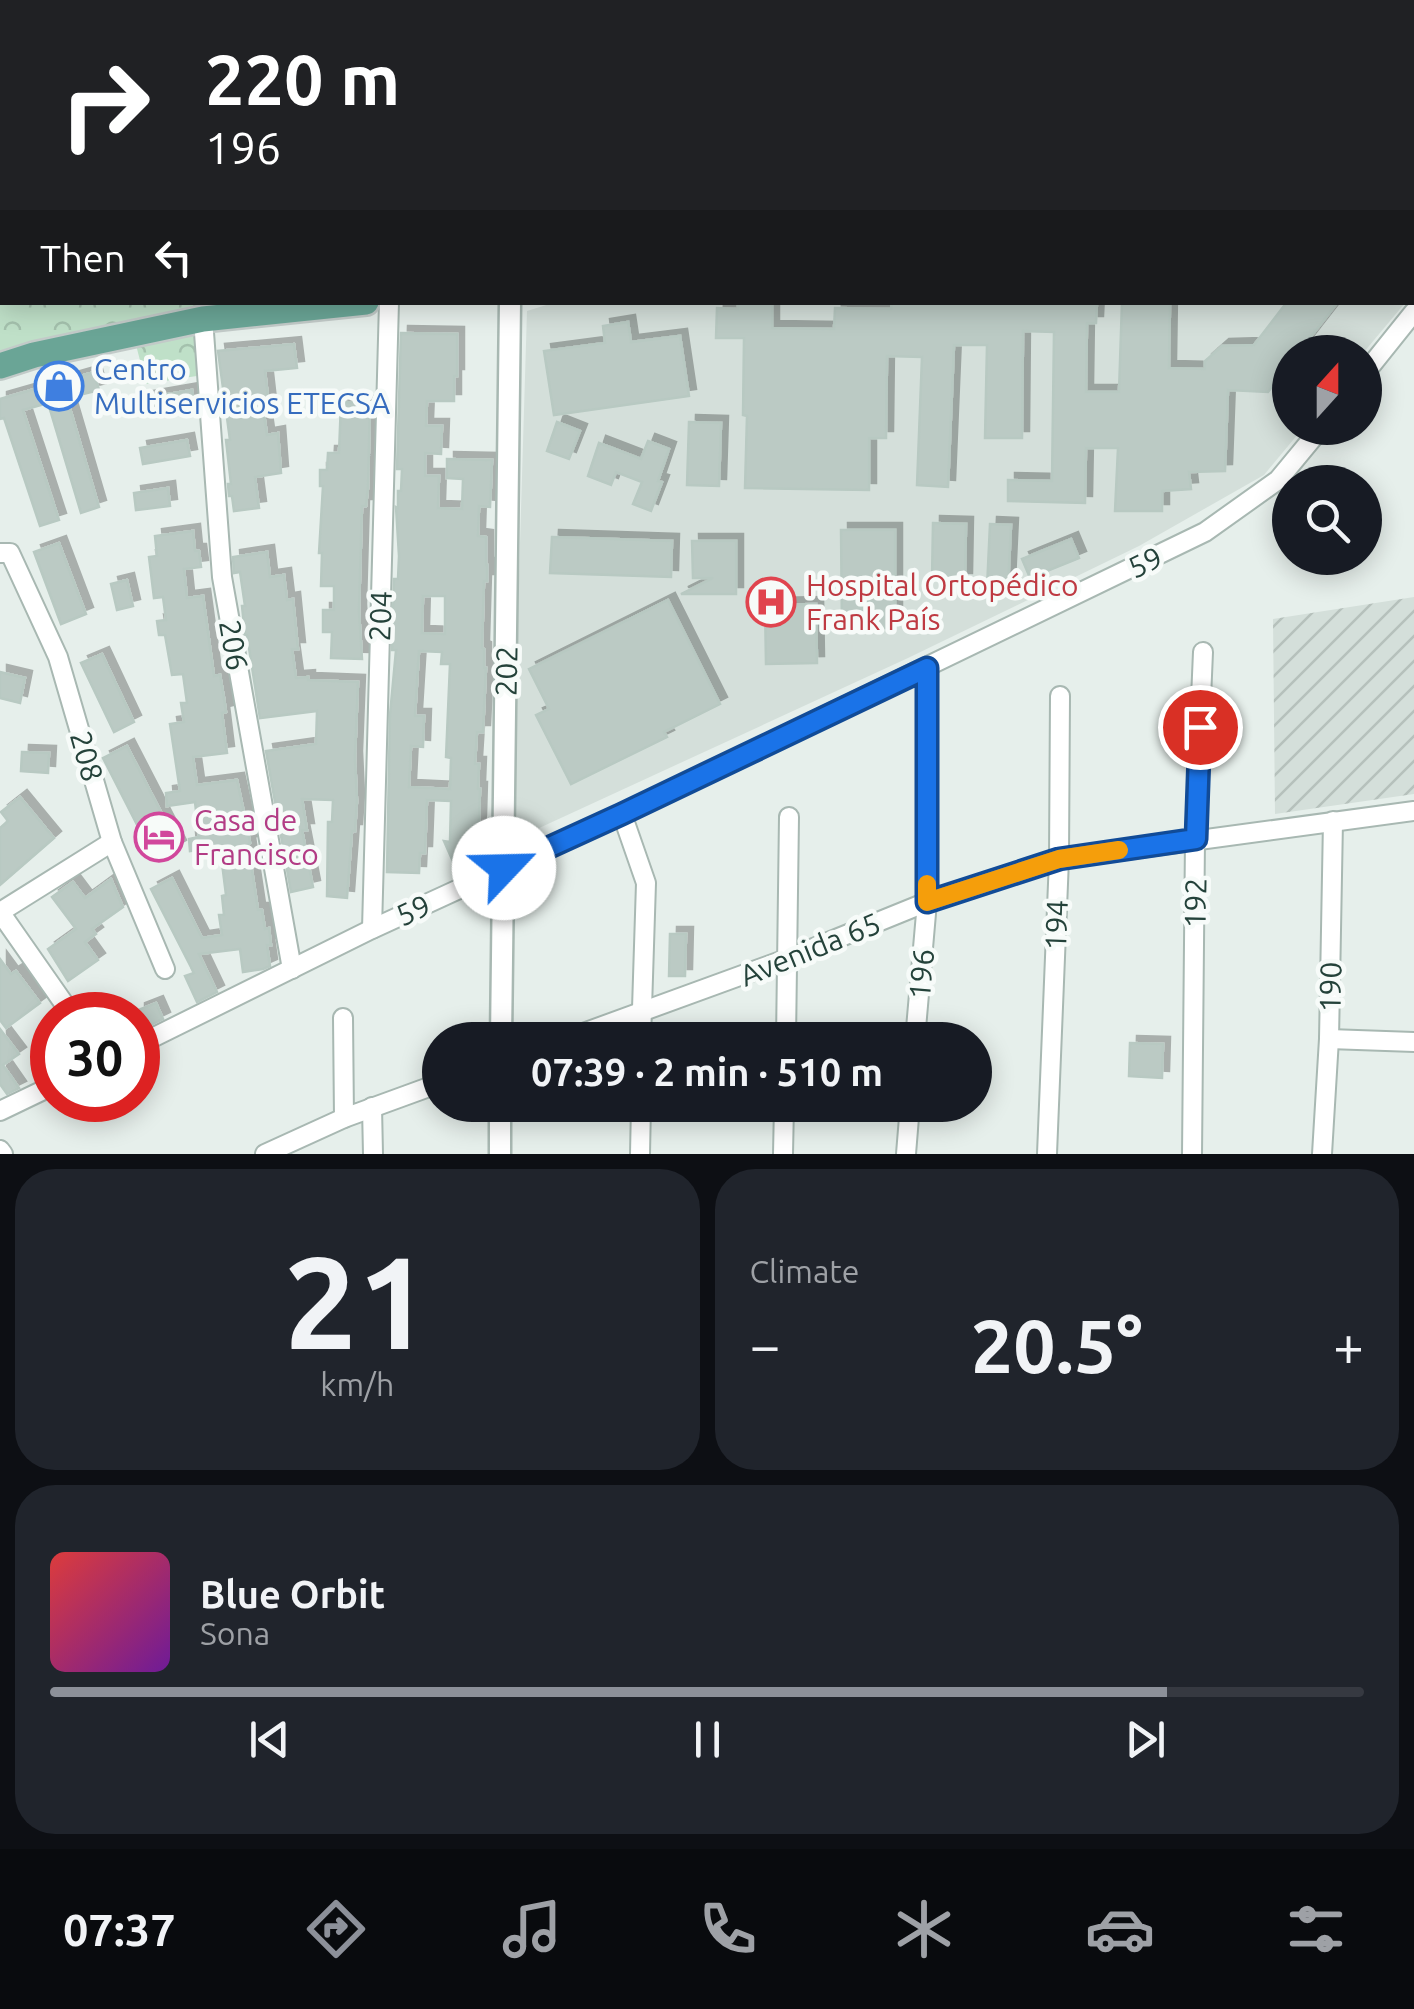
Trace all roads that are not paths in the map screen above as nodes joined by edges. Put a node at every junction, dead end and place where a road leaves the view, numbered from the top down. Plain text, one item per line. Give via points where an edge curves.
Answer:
1 (337, 305) edge
2 (389, 305) edge
3 (510, 305) edge
4 (1414, 312) edge
5 (203, 319) junction
6 (1382, 352) edge
7 (0, 366) edge
8 (1307, 445) edge
9 (0, 553) edge
10 (1203, 652) dead end
11 (927, 668) junction
12 (1060, 696) dead end
13 (1414, 811) edge
14 (622, 814) junction
15 (789, 817) dead end
16 (1333, 821) junction
17 (1196, 839) junction
18 (112, 842) junction
19 (1059, 859) junction
20 (504, 868) junction
21 (927, 902) junction
22 (0, 912) edge
23 (372, 929) junction
24 (789, 958) junction
25 (165, 969) dead end
26 (292, 969) junction
27 (56, 992) edge
28 (642, 1013) junction
29 (344, 1018) dead end
30 (501, 1022) edge
31 (616, 1022) edge
32 (642, 1022) edge
33 (787, 1022) edge
34 (917, 1022) edge
35 (160, 1034) edge
36 (1329, 1039) junction
37 (1414, 1042) edge
38 (422, 1089) edge
39 (30, 1097) edge
40 (372, 1107) junction
41 (0, 1111) edge
42 (344, 1118) junction
43 (500, 1122) edge
44 (640, 1122) edge
45 (784, 1122) edge
46 (909, 1122) edge
47 (265, 1154) edge
48 (372, 1154) edge
49 (500, 1154) edge
50 (640, 1154) edge
51 (783, 1154) edge
52 (906, 1154) edge
53 (1047, 1154) edge
54 (1192, 1154) edge
55 (1322, 1154) edge

1 - 5 main road
2 - 23 street, 204
3 - 20 street, 202
4 - 6 street
5 - 7 main road
5 - 26 street, 206 via 222,577
8 - 11 street, 59 via 1278,480 1205,532
9 - 18 street, 208 via 10,554 58,657
10 - 17 street, 192
11 - 14 street, 59
11 - 21 street, 196
12 - 19 street, 194
13 - 16 street, Avenida 65
14 - 20 street, 59
14 - 28 street via 646,883
15 - 24 street
16 - 17 street, Avenida 65
16 - 36 street, 190
17 - 19 street, Avenida 65
17 - 54 street, 192
18 - 22 street
18 - 25 street, 208
19 - 21 street, Avenida 65
19 - 53 street, 194
20 - 23 street, 59
20 - 30 street, 202
21 - 24 street, Avenida 65
21 - 34 street, 196
22 - 27 street
23 - 26 street, 59
24 - 28 street, Avenida 65
24 - 33 street
26 - 35 street, 59
28 - 31 street, Avenida 65
28 - 32 street
29 - 42 street
36 - 37 street
36 - 55 street, 190
38 - 40 street
39 - 41 street
40 - 42 street
40 - 48 street
42 - 47 street
43 - 49 street
44 - 50 street
45 - 51 street
46 - 52 street

